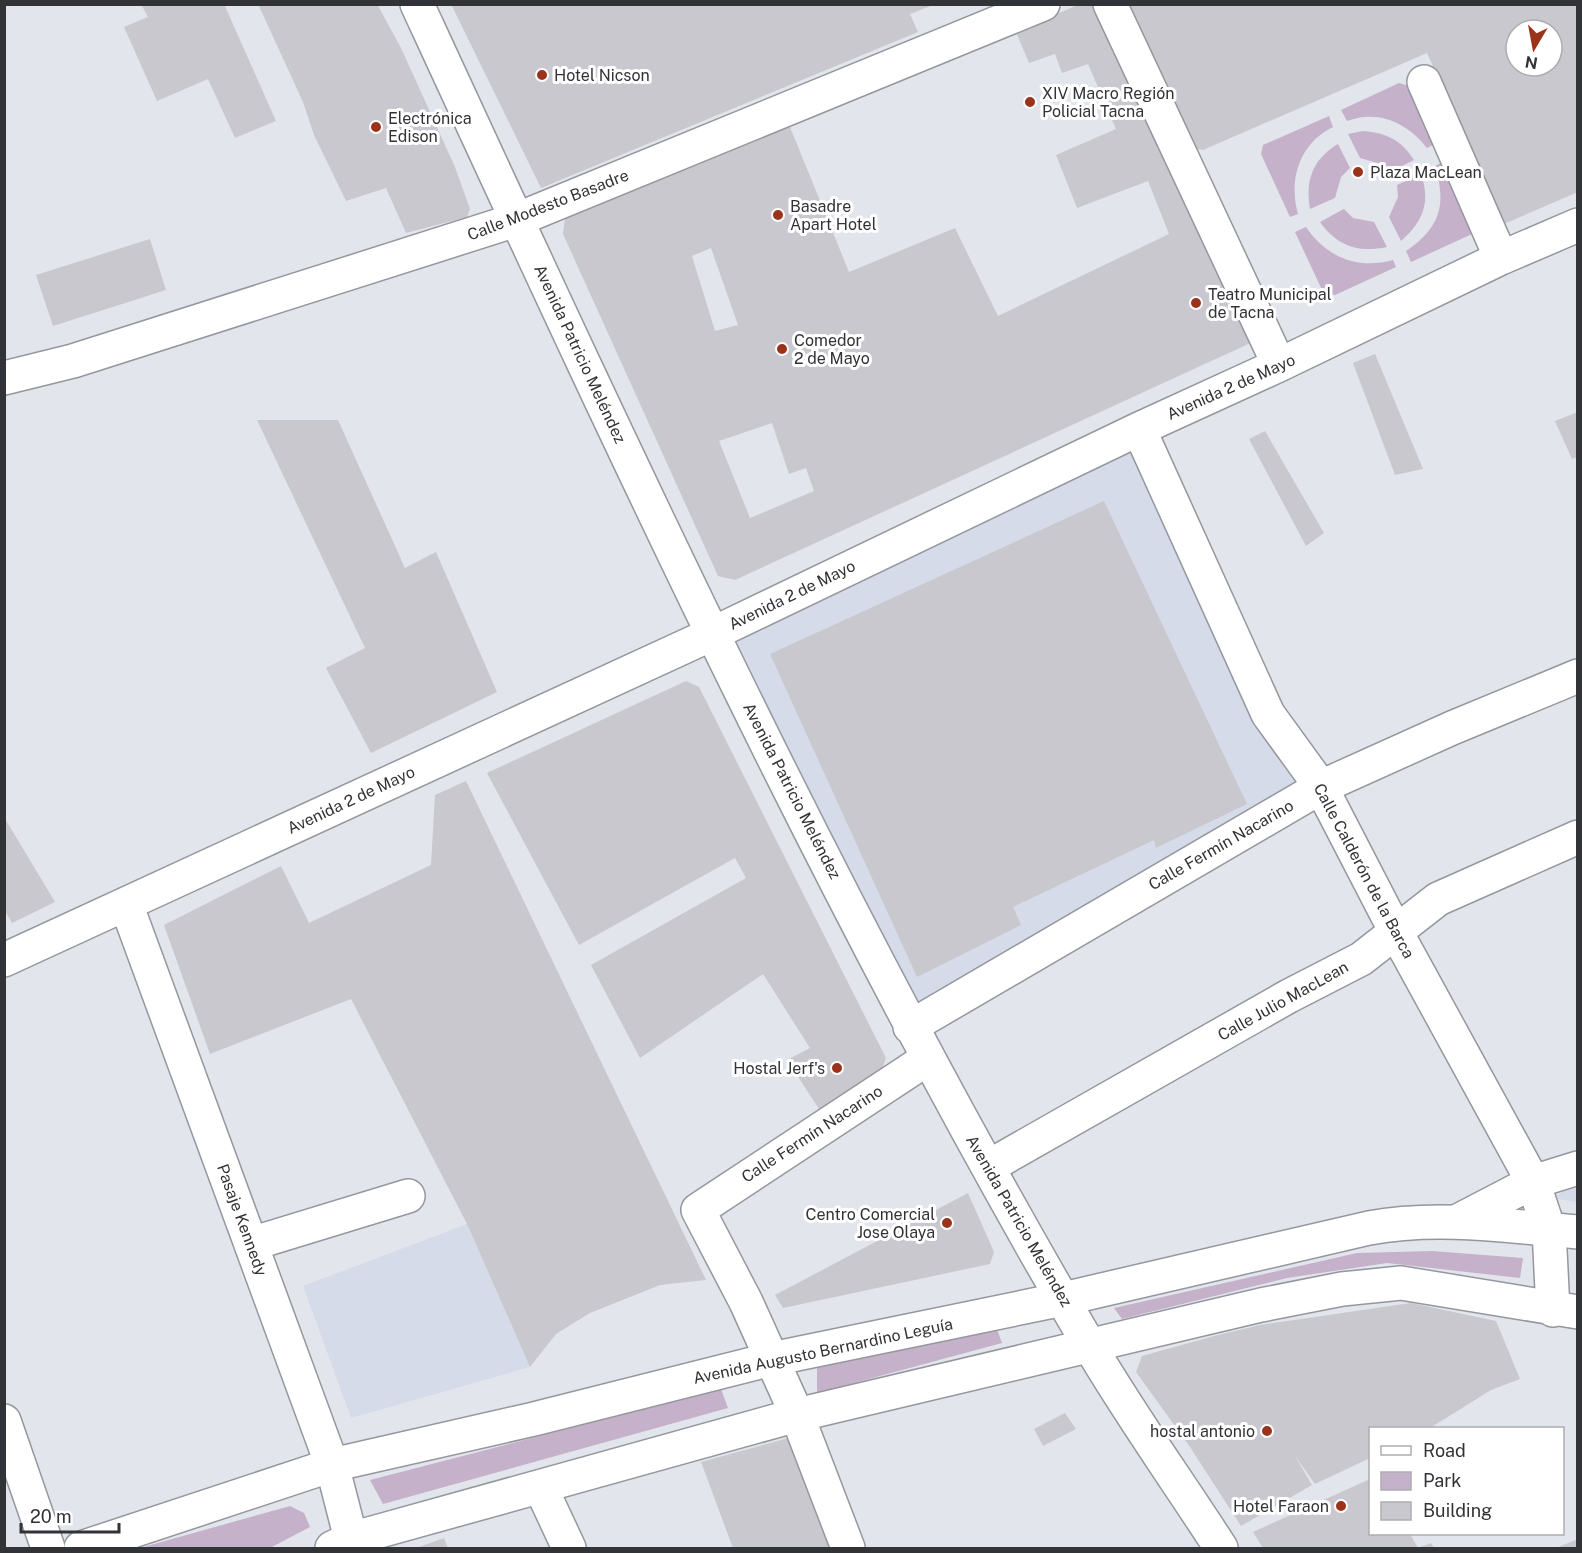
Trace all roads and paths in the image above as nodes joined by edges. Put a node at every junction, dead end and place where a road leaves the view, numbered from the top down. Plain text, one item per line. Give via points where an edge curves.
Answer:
1 (417, 4) edge
2 (1043, 4) edge
3 (1110, 4) edge
4 (1425, 82) dead end
5 (516, 220) junction
6 (1578, 225) edge
7 (1501, 258) junction
8 (1280, 365) junction
9 (4, 378) edge
10 (1139, 429) junction
11 (712, 634) junction
12 (1578, 676) edge
13 (1321, 787) junction
14 (1578, 837) edge
15 (126, 904) junction
16 (1396, 932) junction
17 (4, 960) edge
18 (910, 1027) junction
19 (927, 1059) junction
20 (988, 1167) junction
21 (1578, 1168) edge
22 (1533, 1182) junction
23 (408, 1196) dead end
24 (1458, 1221) junction
25 (1563, 1231) edge
26 (251, 1244) junction
27 (1063, 1299) junction
28 (1565, 1311) edge
29 (1090, 1346) junction
30 (772, 1359) junction
31 (797, 1415) junction
32 (4, 1421) edge
33 (332, 1465) junction
34 (541, 1488) junction
35 (342, 1544) edge
36 (48, 1548) edge
37 (81, 1548) edge
38 (569, 1548) edge
39 (848, 1548) edge
40 (1221, 1548) edge

1 - 5 street, Avenida Patricio Meléndez
2 - 5 street, Calle Modesto Basadre
3 - 8 street
4 - 7 street
5 - 9 street, Calle Modesto Basadre via 73,361
5 - 11 street, Avenida Patricio Meléndez
6 - 7 street, Avenida 2 de Mayo
7 - 8 street, Avenida 2 de Mayo
8 - 10 street, Avenida 2 de Mayo
10 - 11 street, Avenida 2 de Mayo
10 - 13 street, Calle Calderón de la Barca via 1268,714
11 - 15 street, Avenida 2 de Mayo
11 - 18 street, Avenida Patricio Meléndez
12 - 13 street, Calle Fermín Nacarino
13 - 16 street, Calle Calderón de la Barca
13 - 18 street, Calle Fermín Nacarino
14 - 16 street, Calle Julio MacLean via 1438,899
15 - 17 street, Avenida 2 de Mayo
15 - 26 street, Pasaje Kennedy
16 - 20 street, Calle Julio MacLean via 1361,959
16 - 22 street, Calle Calderón de la Barca
18 - 19 street, Avenida Patricio Meléndez
19 - 20 street, Avenida Patricio Meléndez
19 - 30 street, Calle Fermín Nacarino via 698,1210
20 - 27 street, Avenida Patricio Meléndez
21 - 22 street
22 - 24 street
22 - 25 street, Calle Calderón de la Barca
23 - 26 street
24 - 25 street, Avenida Augusto Bernardino Leguía
24 - 27 street, Avenida Augusto Bernardino Leguía via 1400,1222 1369,1228
25 - 28 street, Calle Calderón de la Barca
26 - 33 street, Pasaje Kennedy
27 - 29 street, Avenida Patricio Meléndez
27 - 30 street, Avenida Augusto Bernardino Leguía
28 - 29 street via 1401,1283 1342,1289 1261,1305
29 - 31 street
29 - 40 street, Avenida Patricio Meléndez
30 - 31 street
30 - 33 street, Avenida Augusto Bernardino Leguía
31 - 34 street
31 - 39 street
32 - 36 street
33 - 35 street, Pasaje Kennedy
33 - 37 street, Avenida Augusto Bernardino Leguía
34 - 35 street
34 - 38 street

